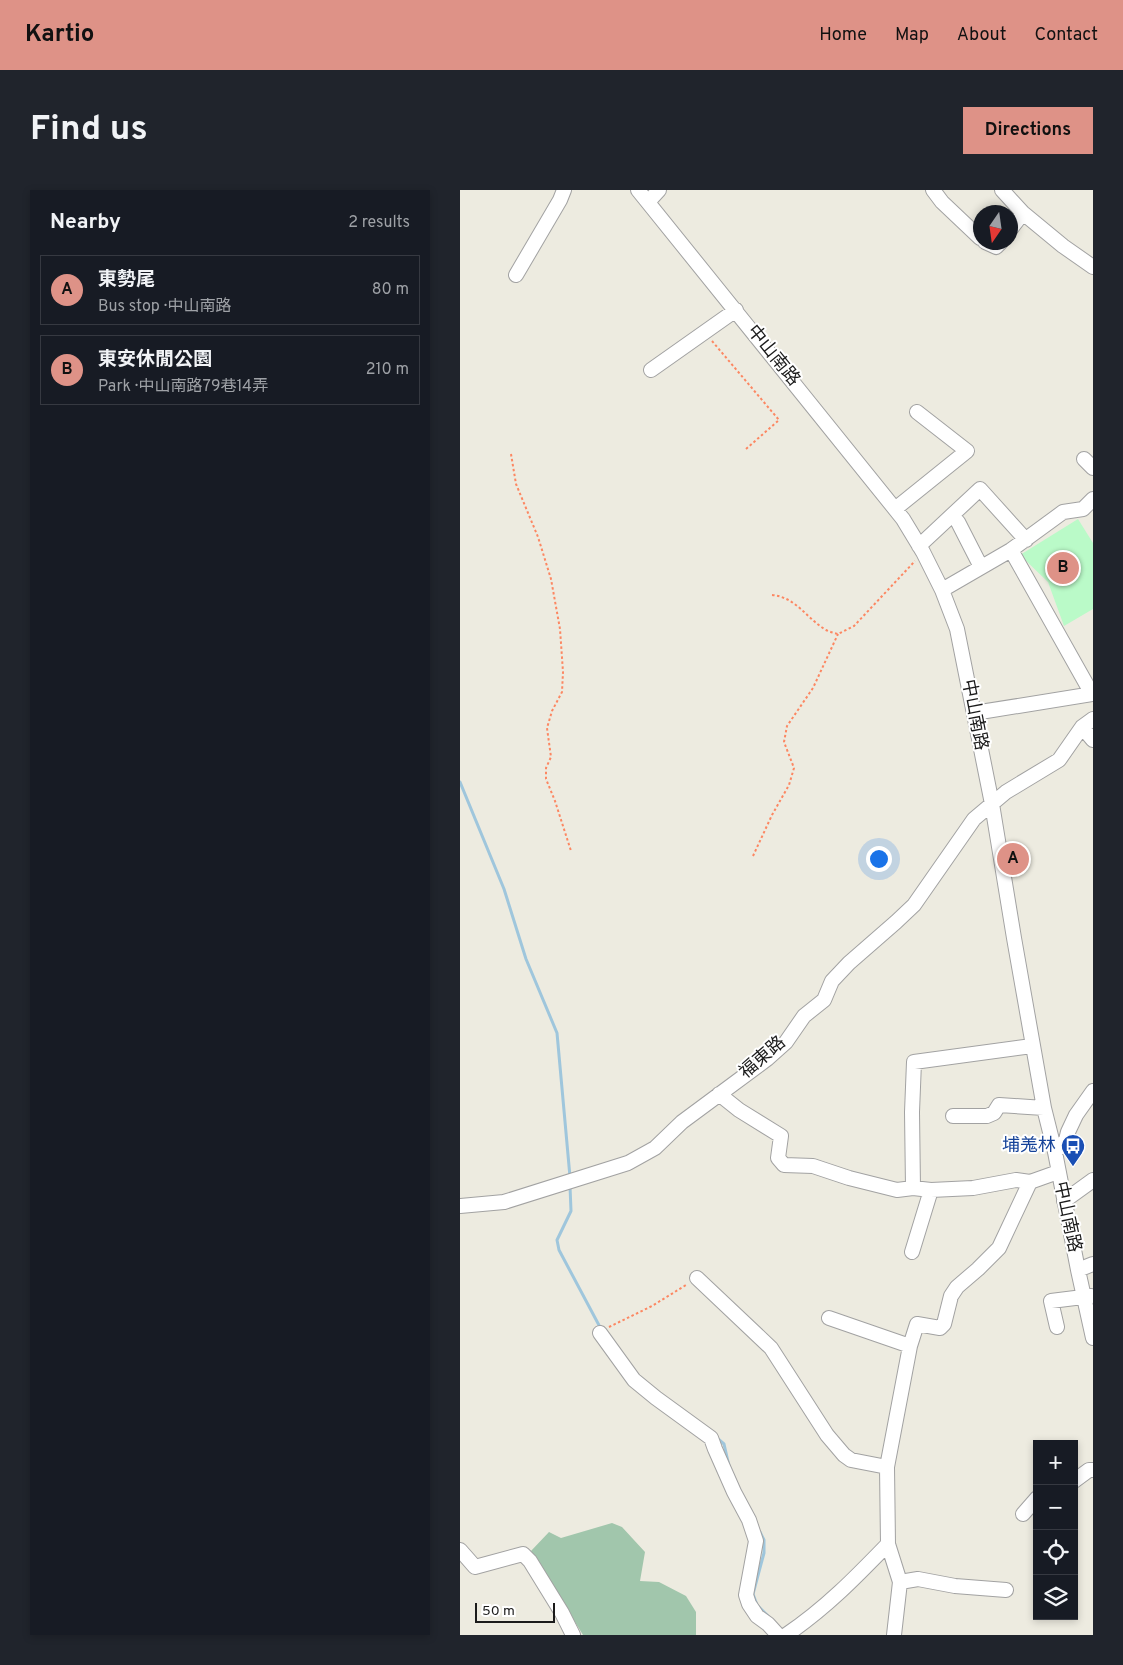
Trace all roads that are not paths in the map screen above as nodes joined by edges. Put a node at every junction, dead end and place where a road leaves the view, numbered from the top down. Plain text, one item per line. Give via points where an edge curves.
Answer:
1 (564, 190) edge
2 (638, 190) edge
3 (659, 190) edge
4 (933, 190) edge
5 (1002, 190) edge
6 (648, 202) junction
7 (1023, 213) junction
8 (1018, 220) edge
9 (973, 231) edge
10 (1093, 267) edge
11 (516, 275) dead end
12 (736, 310) junction
13 (651, 370) dead end
14 (917, 412) dead end
15 (1093, 500) edge
16 (895, 509) junction
17 (958, 522) dead end
18 (1026, 540) junction
19 (921, 549) junction
20 (1011, 550) junction
21 (981, 567) junction
22 (942, 590) junction
23 (1092, 694) edge
24 (974, 713) junction
25 (1088, 723) edge
26 (1093, 740) edge
27 (992, 804) junction
28 (1032, 1046) junction
29 (1093, 1091) edge
30 (720, 1094) junction
31 (1044, 1108) junction
32 (953, 1116) dead end
33 (1055, 1152) junction
34 (1058, 1172) junction
35 (1093, 1180) edge
36 (1030, 1182) junction
37 (913, 1188) junction
38 (931, 1190) junction
39 (1064, 1201) junction
40 (460, 1206) edge
41 (912, 1252) dead end
42 (1093, 1264) edge
43 (1078, 1270) junction
44 (696, 1278) road end
45 (1088, 1296) edge
46 (829, 1318) dead end
47 (1057, 1327) dead end
48 (606, 1329) road end
49 (1093, 1338) edge
50 (910, 1346) junction
51 (887, 1467) junction
52 (1093, 1470) edge
53 (1078, 1478) edge
54 (1033, 1503) edge
55 (1023, 1514) dead end
56 (888, 1544) junction
57 (460, 1550) edge
58 (900, 1582) junction
59 (1006, 1590) dead end
60 (572, 1635) edge
61 (778, 1635) edge
62 (786, 1635) edge
63 (894, 1635) edge

1 - 11 street
2 - 6 street, 中山南路
3 - 6 street
4 - 9 street
5 - 7 street
6 - 12 street, 中山南路
7 - 8 street
7 - 10 street
12 - 13 street
12 - 16 street, 中山南路
14 - 16 street via 967,451
15 - 18 street via 1083,509 1063,512
16 - 19 street, 中山南路
17 - 21 street
18 - 19 street via 980,489
18 - 20 street
19 - 22 street, 中山南路
20 - 21 street
20 - 23 street
21 - 22 street
22 - 24 street, 中山南路 via 958,629
23 - 24 street
24 - 27 street, 中山南路
25 - 26 street
25 - 27 street, 福東路 via 1059,760
27 - 28 street, 中山南路
27 - 30 street, 福東路 via 974,819 914,905 849,962 832,981 824,1000 804,1016 786,1042
28 - 31 street, 中山南路
28 - 37 street via 914,1062
29 - 33 street via 1076,1115 1066,1140
30 - 37 street via 738,1110 781,1136 778,1158 784,1165 813,1166 897,1190
30 - 40 street, 福東路 via 682,1122 655,1148 628,1163 504,1202
31 - 32 street via 998,1105 994,1113 987,1116
31 - 33 street, 中山南路
33 - 34 street, 中山南路
34 - 36 street
34 - 39 street, 中山南路
35 - 39 street
36 - 38 street via 1016,1180 973,1188
36 - 50 street via 999,1248 957,1286 944,1324 940,1328 917,1324
37 - 38 street
38 - 41 street
39 - 43 street, 中山南路
42 - 43 street
43 - 45 street, 中山南路
44 - 51 street via 771,1348 827,1435 844,1455 851,1460
45 - 47 street via 1051,1301
45 - 49 street, 中山南路
46 - 50 street
48 - 61 street via 634,1380 711,1438 756,1541 746,1595 749,1604
50 - 51 street
51 - 56 street
52 - 53 street
54 - 55 street
56 - 58 street
56 - 62 street via 848,1585
57 - 60 street via 475,1567 523,1554 562,1613
58 - 59 street via 918,1579
58 - 63 street

